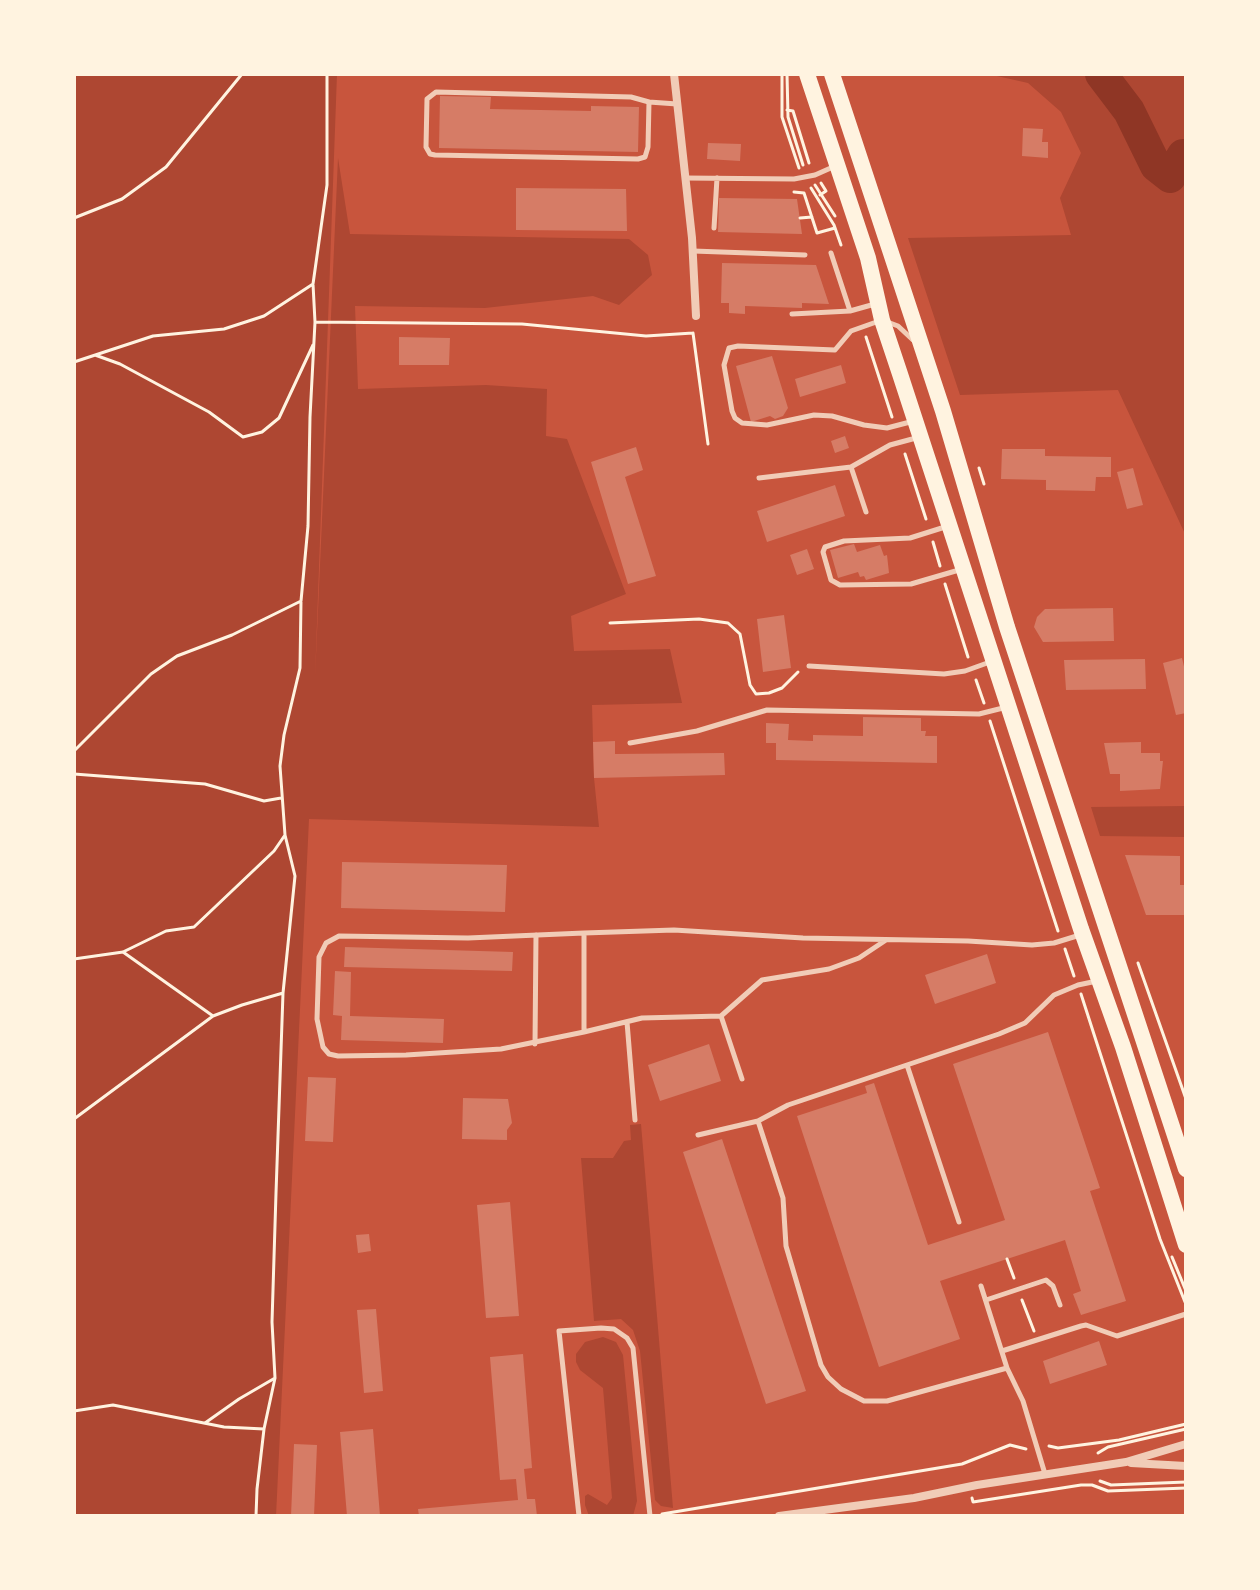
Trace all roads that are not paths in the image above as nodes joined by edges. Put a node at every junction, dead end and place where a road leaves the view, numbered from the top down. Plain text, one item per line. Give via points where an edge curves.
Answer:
1 (674, 74) edge
2 (807, 74) edge
3 (832, 74) edge
4 (649, 102) junction
5 (677, 104) junction
6 (837, 165) junction
7 (685, 178) junction
8 (717, 178) junction
9 (714, 228) dead end
10 (693, 251) junction
11 (831, 253) dead end
12 (805, 255) dead end
13 (850, 311) junction
14 (880, 312) junction
15 (792, 314) dead end
16 (696, 316) road end
17 (924, 353) junction
18 (918, 428) junction
19 (851, 467) junction
20 (759, 478) dead end
21 (866, 512) dead end
22 (950, 525) junction
23 (963, 569) junction
24 (993, 661) junction
25 (809, 666) road end
26 (1008, 706) junction
27 (630, 743) dead end
28 (584, 933) junction
29 (1082, 934) junction
30 (536, 935) junction
31 (887, 940) junction
32 (1099, 980) junction
33 (721, 1016) junction
34 (627, 1022) junction
35 (584, 1032) junction
36 (535, 1044) junction
37 (907, 1065) junction
38 (742, 1079) dead end
39 (635, 1120) dead end
40 (758, 1121) junction
41 (698, 1135) dead end
42 (1186, 1169) edge
43 (959, 1222) dead end
44 (1186, 1245) edge
45 (981, 1286) dead end
46 (986, 1300) junction
47 (1060, 1305) dead end
48 (1186, 1314) edge
49 (1002, 1351) junction
50 (1007, 1368) junction
51 (1186, 1444) edge
52 (1126, 1462) junction
53 (1186, 1466) edge
54 (1045, 1474) junction
55 (872, 1504) junction
56 (579, 1516) edge
57 (651, 1516) edge
58 (779, 1516) edge
59 (872, 1516) edge

1 - 5 street
2 - 6 main road
3 - 17 main road
4 - 4 lane via 615,96 436,92 427,99 426,147 435,155 641,159 648,147
4 - 5 lane
5 - 7 street
6 - 8 lane via 805,177
6 - 14 main road
7 - 8 lane
7 - 10 street
8 - 9 lane
10 - 12 lane
10 - 16 street
11 - 13 lane
13 - 14 lane
13 - 15 lane
14 - 17 lane
14 - 18 main road
14 - 18 lane via 844,337 835,350 729,348 724,365 732,411 742,423 753,425 814,415
17 - 42 main road via 1007,627
18 - 19 lane
18 - 22 main road
19 - 20 lane
19 - 21 lane
22 - 23 main road
22 - 23 lane via 910,538 844,541 823,552 831,580 840,585 911,584
23 - 24 main road
24 - 25 lane via 944,674
24 - 26 main road
26 - 27 lane via 987,713 767,710 697,731
26 - 29 main road
28 - 30 lane
28 - 31 lane via 674,930
28 - 35 lane
29 - 31 lane via 1032,945
29 - 32 main road
30 - 36 lane
30 - 36 lane via 333,938 319,957 317,1019 323,1047 338,1056
31 - 33 lane via 829,969 762,980
32 - 37 lane via 1049,999 1025,1023
32 - 44 main road
33 - 34 lane
33 - 38 lane
34 - 35 lane
34 - 39 lane
35 - 36 lane
37 - 40 lane via 788,1105
37 - 43 lane
40 - 41 lane
40 - 50 lane via 783,1198 786,1246 828,1377 851,1397 876,1402
45 - 46 lane
46 - 47 lane via 1046,1280
46 - 49 lane
48 - 49 lane via 1117,1336 1081,1326
49 - 50 lane
50 - 54 lane
51 - 52 street
52 - 53 street
52 - 54 street
54 - 55 street
55 - 58 street
55 - 59 street
56 - 57 lane via 559,1331 601,1328 614,1329 633,1348

